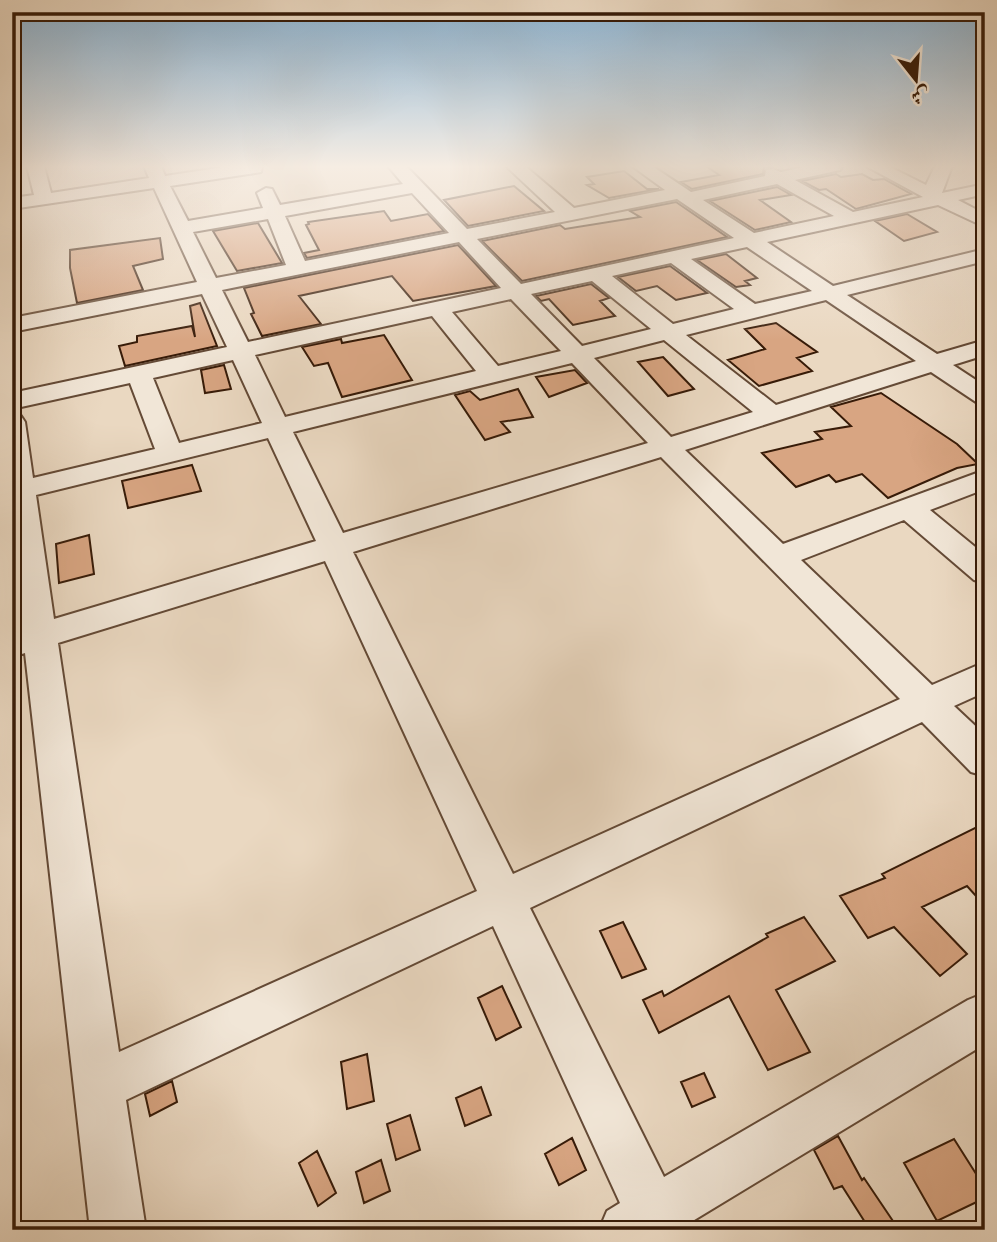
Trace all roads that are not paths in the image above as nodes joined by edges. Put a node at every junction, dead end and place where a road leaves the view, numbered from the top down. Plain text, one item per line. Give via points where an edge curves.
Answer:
1 (181, 224) edge
2 (206, 224) edge
3 (279, 224) edge
4 (451, 224) edge
5 (518, 224) edge
6 (726, 224) edge
7 (829, 224) edge
8 (183, 228) junction
9 (462, 235) junction
10 (752, 241) junction
11 (985, 255) edge
12 (676, 257) junction
13 (964, 260) junction
14 (299, 268) junction
15 (985, 270) edge
16 (596, 274) junction
17 (211, 285) junction
18 (517, 290) junction
19 (831, 294) junction
20 (436, 307) junction
21 (753, 313) junction
22 (12, 325) edge
23 (671, 332) junction
24 (985, 346) edge
25 (243, 350) junction
26 (579, 355) junction
27 (933, 363) junction
28 (139, 373) junction
29 (492, 375) junction
30 (985, 397) edge
31 (12, 401) edge
32 (772, 415) junction
33 (12, 422) edge
34 (278, 426) junction
35 (666, 447) junction
36 (170, 453) junction
37 (985, 479) edge
38 (17, 491) edge
39 (908, 508) junction
40 (335, 546) junction
41 (779, 557) junction
42 (985, 572) edge
43 (21, 646) edge
44 (985, 676) edge
45 (928, 702) junction
46 (985, 760) edge
47 (503, 900) junction
48 (985, 1017) edge
49 (99, 1087) junction
50 (647, 1225) edge
51 (118, 1230) edge

1 - 8 street
2 - 8 street
3 - 14 street
4 - 9 street
5 - 9 street
6 - 10 street
7 - 10 street
8 - 17 street
9 - 14 street
9 - 18 street
10 - 12 street
10 - 19 street
11 - 13 street
12 - 16 street
12 - 21 street
13 - 15 street
13 - 19 street
14 - 17 street
16 - 18 street
16 - 23 street
17 - 22 street
17 - 25 street
18 - 20 street
18 - 26 street
19 - 21 street
19 - 27 street
20 - 25 street
20 - 29 street
21 - 23 street
23 - 26 street
23 - 32 street
24 - 27 street
25 - 28 street
25 - 34 street
26 - 29 street
26 - 35 street
27 - 30 street
27 - 32 street
28 - 31 street
28 - 36 street
29 - 34 street
32 - 35 street
33 - 38 street
34 - 36 street
34 - 40 street
35 - 40 street
35 - 41 street
36 - 38 street
37 - 39 street
38 - 43 street
39 - 41 street
39 - 42 street
40 - 43 street
40 - 47 street
41 - 45 street
43 - 49 street
44 - 45 street
45 - 46 street
45 - 47 street
47 - 49 street
47 - 50 street
48 - 50 street
49 - 51 street

